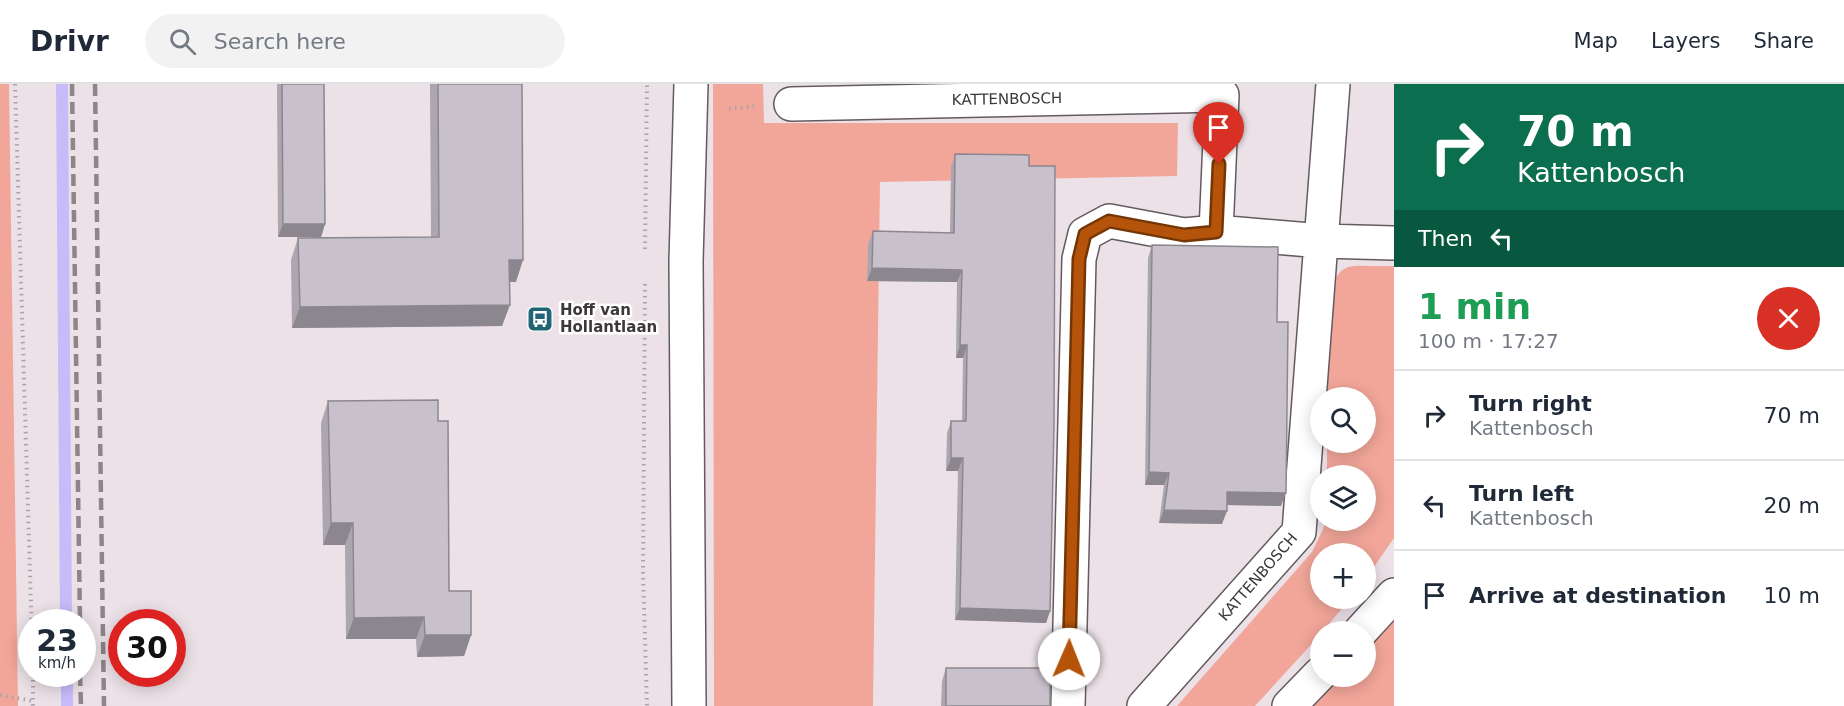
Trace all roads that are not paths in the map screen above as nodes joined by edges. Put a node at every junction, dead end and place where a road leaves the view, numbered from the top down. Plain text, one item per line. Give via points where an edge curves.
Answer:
1 (691, 84) edge
2 (1333, 84) edge
3 (1222, 89) edge
4 (791, 104) road end
5 (1216, 232) junction
6 (1322, 241) junction
7 (1394, 243) edge
8 (1394, 595) edge
9 (1370, 621) edge
10 (1310, 685) edge
11 (689, 706) edge
12 (1068, 706) edge
13 (1144, 706) edge
14 (1290, 706) edge

1 - 11 street via 686,261
2 - 6 street, KATTENBOSCH
3 - 4 street, KATTENBOSCH
3 - 5 street, KATTENBOSCH
5 - 6 street
5 - 12 street via 1184,235 1109,221 1085,234 1079,259
6 - 7 street
6 - 13 street, KATTENBOSCH via 1299,532
8 - 9 street
10 - 14 street

